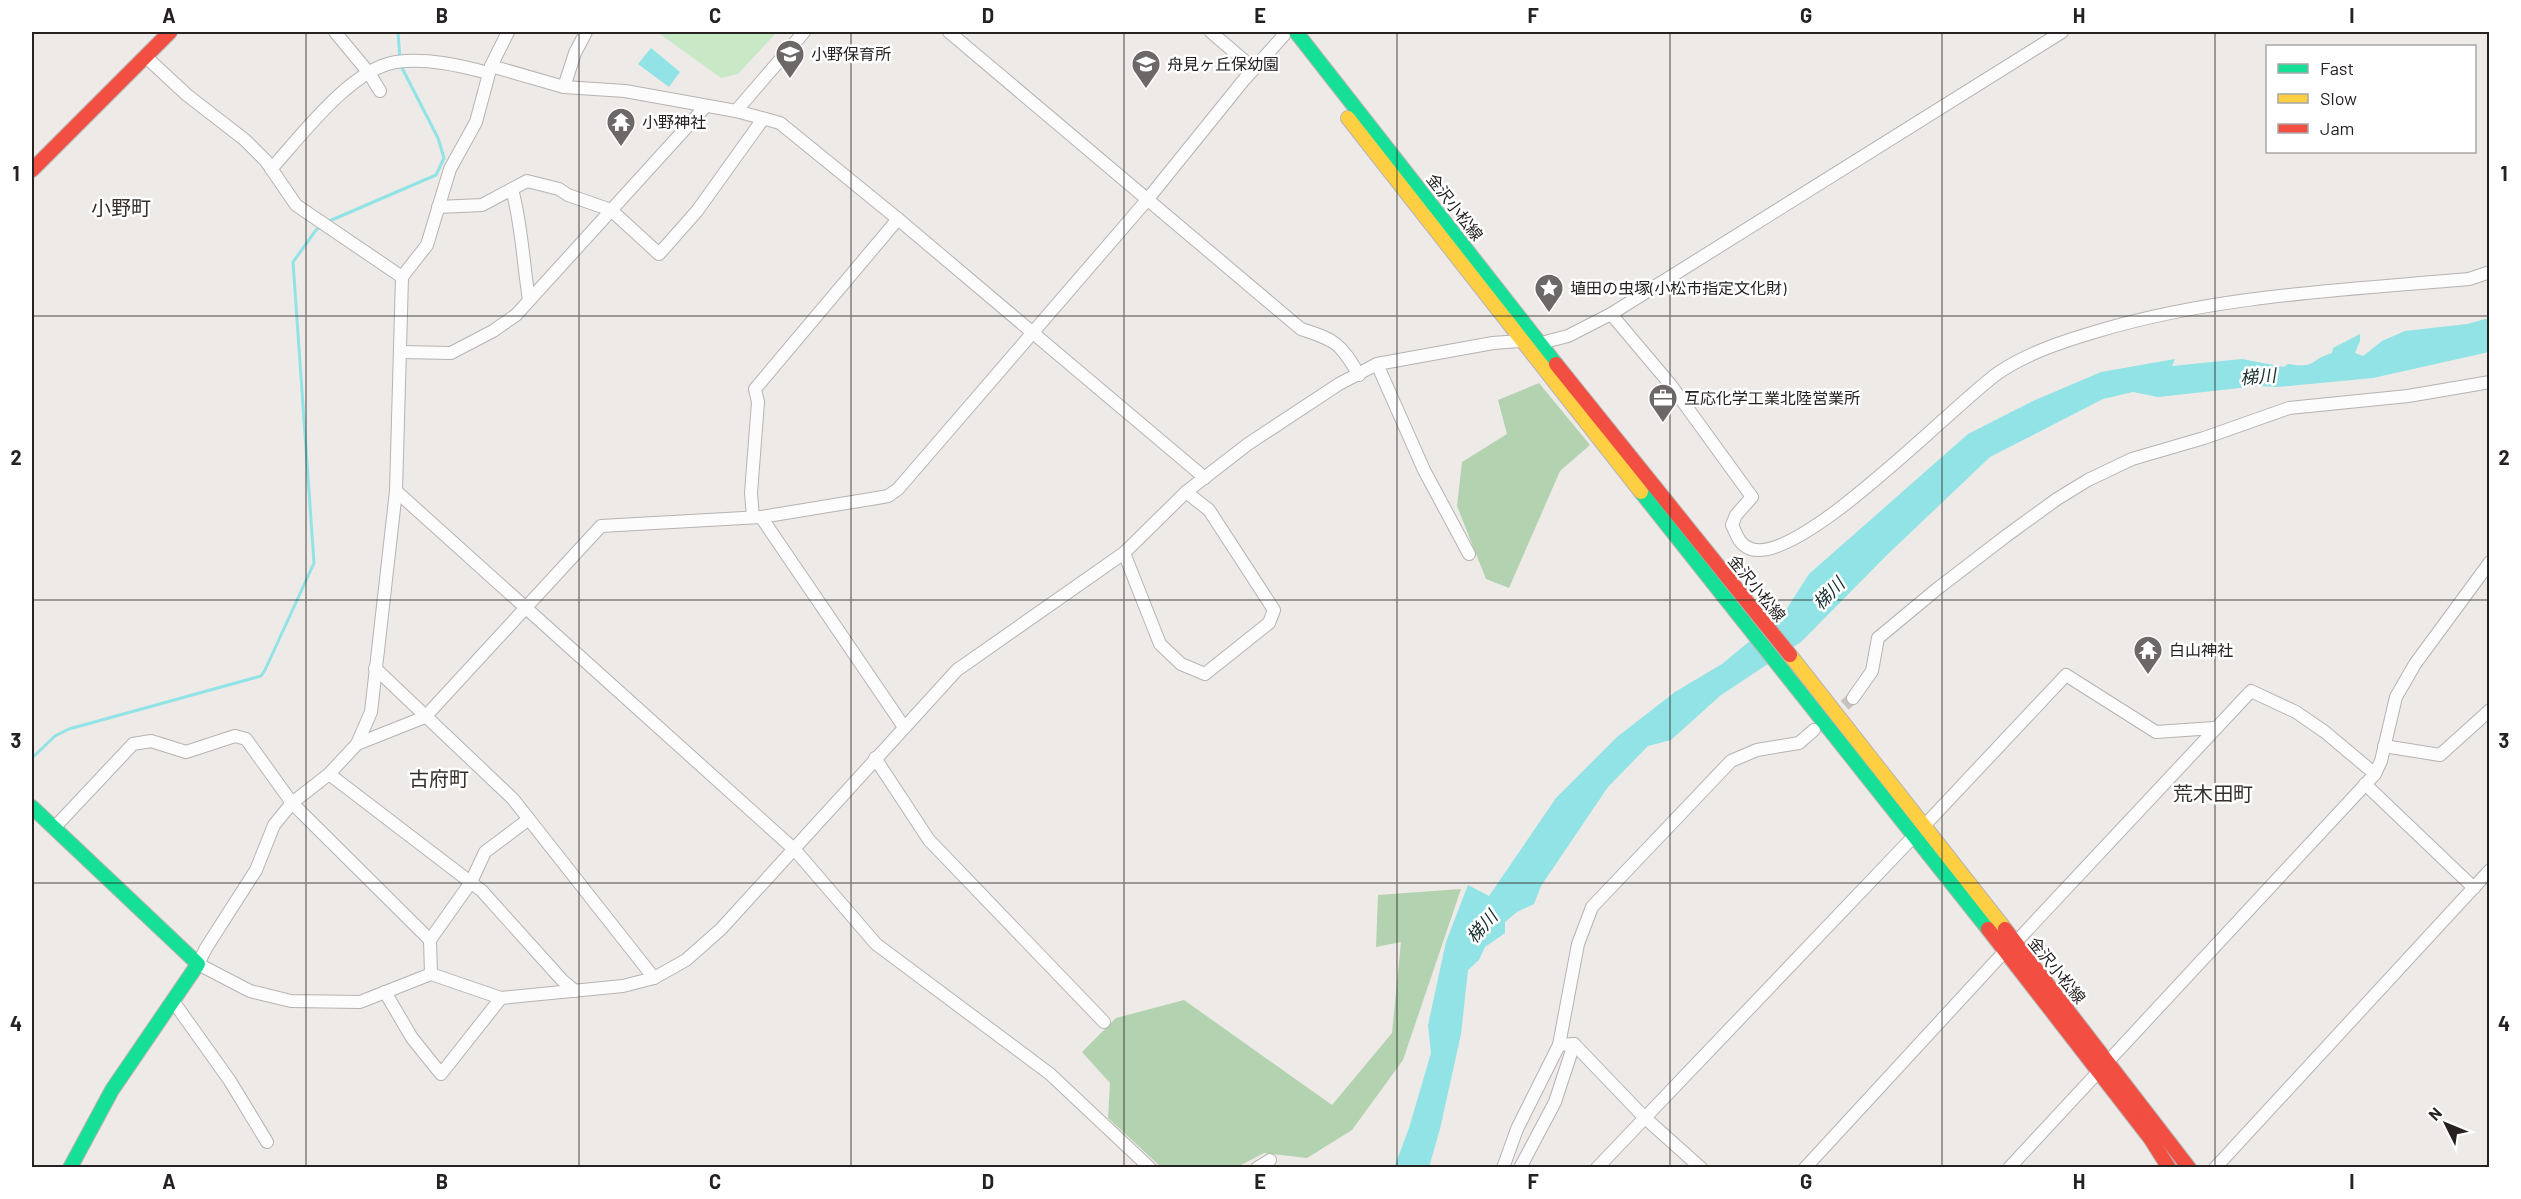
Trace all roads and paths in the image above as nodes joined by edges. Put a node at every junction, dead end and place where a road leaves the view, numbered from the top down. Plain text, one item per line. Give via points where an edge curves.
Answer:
1 (170, 32) edge
2 (335, 32) edge
3 (508, 32) edge
4 (586, 32) edge
5 (804, 32) edge
6 (948, 32) edge
7 (1211, 32) edge
8 (2035, 32) edge
9 (2062, 32) edge
10 (1287, 33) edge
11 (2047, 40) junction
12 (145, 56) junction
13 (489, 69) junction
14 (1254, 69) junction
15 (369, 73) junction
16 (564, 87) junction
17 (380, 91) dead end
18 (705, 107) junction
19 (736, 111) junction
20 (763, 119) junction
21 (271, 169) junction
22 (32, 170) edge
23 (512, 189) junction
24 (1147, 200) junction
25 (438, 207) junction
26 (611, 210) junction
27 (898, 219) junction
28 (2490, 273) edge
29 (402, 277) junction
30 (530, 300) junction
31 (1611, 314) junction
32 (1031, 332) junction
33 (1520, 341) junction
34 (1540, 343) junction
35 (400, 352) junction
36 (1377, 364) junction
37 (1359, 375) junction
38 (2490, 382) edge
39 (1205, 478) junction
40 (396, 491) junction
41 (1186, 492) junction
42 (757, 517) junction
43 (1124, 553) junction
44 (1469, 554) dead end
45 (2490, 562) edge
46 (525, 608) junction
47 (375, 668) junction
48 (1853, 698) tunnel mouth
49 (2490, 710) edge
50 (425, 717) junction
51 (904, 727) junction
52 (2214, 728) junction
53 (1814, 730) dead end
54 (357, 744) junction
55 (2384, 746) junction
56 (875, 758) junction
57 (329, 774) junction
58 (2374, 774) junction
59 (2365, 784) junction
60 (292, 803) junction
61 (32, 807) edge
62 (529, 819) junction
63 (54, 828) junction
64 (1919, 831) junction
65 (795, 850) junction
66 (2490, 870) edge
67 (471, 882) junction
68 (2474, 888) junction
69 (430, 940) junction
70 (2010, 947) junction
71 (198, 964) junction
72 (431, 974) junction
73 (654, 978) junction
74 (575, 991) junction
75 (385, 992) junction
76 (501, 998) junction
77 (173, 1001) junction
78 (1104, 1022) dead end
79 (1574, 1044) junction
80 (1558, 1045) junction
81 (2104, 1067) junction
82 (1644, 1117) junction
83 (267, 1142) dead end
84 (1270, 1160) dead end
85 (70, 1167) edge
86 (1150, 1167) edge
87 (1257, 1167) edge
88 (1503, 1167) edge
89 (1520, 1167) edge
90 (1597, 1167) edge
91 (1701, 1167) edge
92 (1805, 1167) edge
93 (2009, 1167) edge
94 (2169, 1167) edge
95 (2189, 1167) edge
96 (2215, 1167) edge

1 - 12 main road
2 - 15 street
3 - 13 street
4 - 16 street
5 - 19 street
6 - 24 street
7 - 14 street
8 - 11 street
9 - 11 street
10 - 14 street
10 - 33 main road, 金沢小松線
10 - 34 main road, 金沢小松線
11 - 31 street
12 - 21 street via 245,140
12 - 22 main road
13 - 15 street via 401,62
13 - 16 street
13 - 25 street via 476,122 450,169
14 - 24 street
15 - 17 street
15 - 21 street via 348,85
16 - 18 street via 625,91
18 - 19 street
18 - 26 street
19 - 20 street
20 - 26 street via 697,211 659,254
20 - 27 street via 780,123
21 - 29 street via 296,205
23 - 25 street via 482,206
23 - 26 street via 527,181 560,189
23 - 30 street via 521,222
24 - 32 street
24 - 37 street via 1302,328 1329,338 1344,349
25 - 29 street via 427,245
26 - 30 street
27 - 32 street
27 - 42 street via 755,389 758,402 751,493
28 - 31 street via 2469,279 2204,306 2135,320 2068,340 2000,372 1830,517 1799,536 1768,548 1752,549 1739,542 1732,525 1736,514 1752,497 1670,384
29 - 35 street
30 - 35 street via 493,331 451,353
31 - 34 street via 1568,336
32 - 39 street
32 - 42 street via 888,496
33 - 36 street
33 - 64 main road, 金沢小松線 via 1835,737
34 - 64 main road, 金沢小松線 via 1821,693
35 - 40 street
36 - 37 street
36 - 44 street via 1424,470
37 - 39 street via 1248,444
38 - 48 street via 2408,396 2289,408 2132,459 2088,480 1980,556 1878,638 1872,671
39 - 41 street
40 - 46 street
40 - 47 street
41 - 43 street
41 - 43 street via 1209,510 1265,592 1274,610 1269,623 1205,674 1181,664 1160,644
42 - 46 street via 601,526
42 - 51 street
43 - 51 street via 957,670
45 - 55 street via 2415,664 2396,697
46 - 50 street
46 - 65 street
47 - 50 street
47 - 54 street via 371,712
49 - 55 street via 2440,755
50 - 54 street
50 - 62 street via 487,773
51 - 56 street
52 - 58 street via 2251,691 2296,712
52 - 64 street via 2156,732 2066,675
52 - 70 street
53 - 80 street via 1799,743 1757,750 1731,761 1592,907 1578,944
54 - 57 street
55 - 58 street
56 - 65 street
56 - 78 street via 928,840
57 - 60 street
57 - 67 street
58 - 59 street
59 - 68 street
59 - 81 street
60 - 63 street via 246,739 235,736 186,753 151,741 133,744
60 - 69 street
60 - 71 street via 274,825 256,870
61 - 63 main road
62 - 67 street via 485,852
62 - 73 street
63 - 71 main road
64 - 70 main road, 金沢小松線
64 - 82 street
65 - 73 street via 721,929 686,960
65 - 86 street via 876,944 1050,1074
66 - 68 street
67 - 69 street
67 - 74 street
68 - 96 street
69 - 72 street
70 - 81 main road, 金沢小松線
70 - 92 street
71 - 75 street via 250,991 291,1001 360,1002
71 - 77 main road
72 - 75 street
72 - 76 street
73 - 74 street
74 - 76 street
75 - 76 street via 412,1038 441,1074
77 - 83 street via 230,1081
77 - 85 main road via 112,1090
79 - 80 street
79 - 82 street
79 - 89 street via 1554,1102
80 - 88 street
81 - 93 street
81 - 94 main road, 金沢小松線
81 - 95 main road, 金沢小松線
82 - 90 street
82 - 91 street
84 - 87 street

